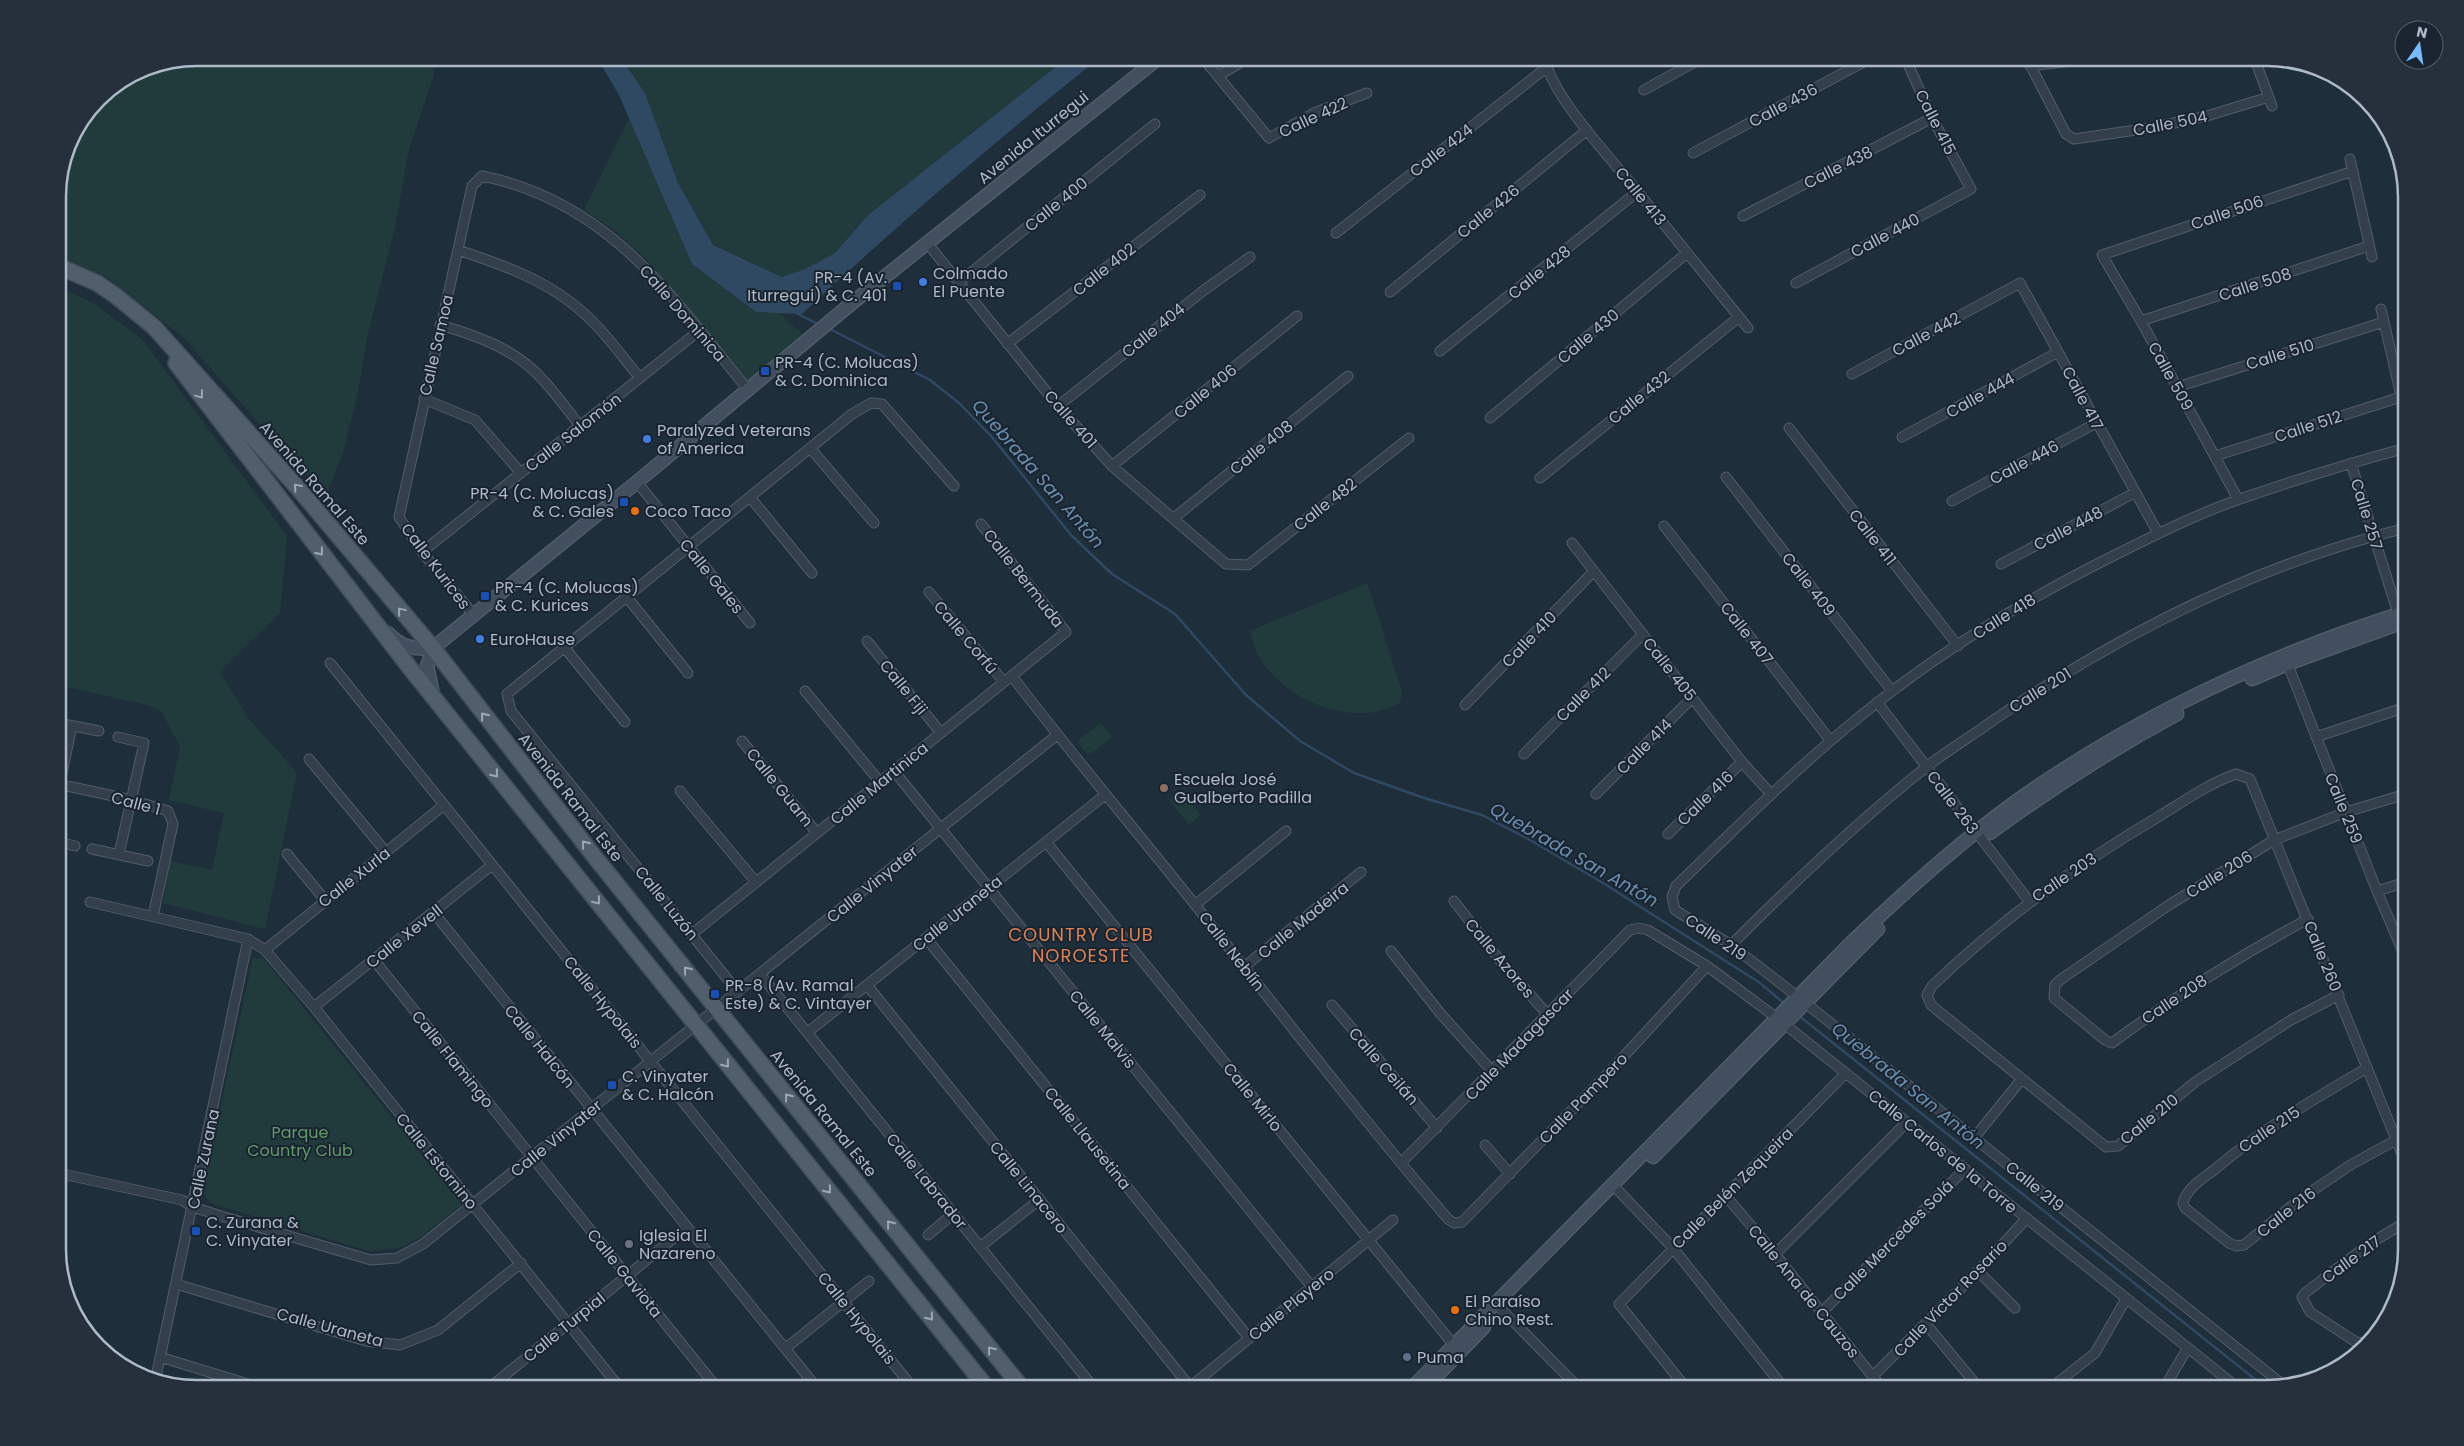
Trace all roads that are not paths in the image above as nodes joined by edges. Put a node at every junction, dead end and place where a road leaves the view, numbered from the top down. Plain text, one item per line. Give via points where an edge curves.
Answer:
1 (1150, 66) edge
2 (1209, 66) edge
3 (1236, 66) edge
4 (1689, 66) edge
5 (1859, 66) edge
6 (1908, 66) edge
7 (2030, 66) edge
8 (2257, 66) edge
9 (1546, 68) joint
10 (1218, 76) junction
11 (1644, 90) dead end
12 (1367, 93) dead end
13 (1932, 118) junction
14 (1155, 124) dead end
15 (1587, 130) junction
16 (1693, 153) dead end
17 (2350, 159) dead end
18 (2352, 171) junction
19 (482, 176) joint
20 (1969, 186) joint
21 (1638, 192) junction
22 (1200, 195) dead end
23 (1743, 216) dead end
24 (1336, 233) dead end
25 (928, 244) junction
26 (2369, 246) junction
27 (458, 250) junction
28 (1687, 253) junction
29 (2102, 255) joint
30 (1250, 257) dead end
31 (2372, 257) dead end
32 (67, 270) edge
33 (67, 279) edge
34 (958, 283) junction
35 (1796, 283) dead end
36 (1390, 292) dead end
37 (2000, 294) joint
38 (2381, 309) dead end
39 (1297, 316) dead end
40 (1739, 317) junction
41 (2141, 321) junction
42 (2384, 322) junction
43 (440, 324) junction
44 (1748, 328) dead end
45 (700, 330) junction
46 (1008, 344) junction
47 (1440, 351) dead end
48 (2058, 352) junction
49 (1852, 374) dead end
50 (1348, 376) dead end
51 (640, 378) junction
52 (2397, 380) edge
53 (2177, 387) junction
54 (748, 390) junction
55 (2397, 398) edge
56 (424, 399) junction
57 (1058, 406) junction
58 (1490, 418) dead end
59 (2096, 423) junction
60 (580, 426) junction
61 (1789, 428) dead end
62 (1902, 437) dead end
63 (1409, 438) dead end
64 (812, 449) junction
65 (2397, 450) edge
66 (2215, 456) junction
67 (2351, 463) junction
68 (1112, 466) junction
69 (521, 473) junction
70 (1726, 477) dead end
71 (1540, 478) dead end
72 (637, 482) junction
73 (954, 486) dead end
74 (2134, 492) junction
75 (750, 498) junction
76 (2238, 500) junction
77 (1952, 501) dead end
78 (399, 518) joint
79 (1174, 518) junction
80 (874, 523) dead end
81 (981, 524) dead end
82 (1664, 526) dead end
83 (2397, 530) edge
84 (2158, 533) junction
85 (2374, 536) junction
86 (1572, 543) dead end
87 (688, 546) junction
88 (422, 552) junction
89 (2001, 564) dead end
90 (1239, 565) joint
91 (1593, 572) junction
92 (812, 573) dead end
93 (928, 592) dead end
94 (626, 596) junction
95 (2397, 602) edge
96 (473, 614) junction
97 (374, 620) junction
98 (2397, 620) edge
99 (750, 622) dead end
100 (1066, 632) joint
101 (1643, 634) junction
102 (867, 641) dead end
103 (564, 646) junction
104 (1958, 646) junction
105 (433, 648) junction
106 (2286, 659) junction
107 (330, 663) dead end
108 (688, 673) dead end
109 (1012, 676) junction
110 (1004, 682) junction
111 (1892, 691) junction
112 (805, 692) dead end
113 (1692, 698) junction
114 (436, 700) junction
115 (1877, 702) junction
116 (1465, 705) dead end
117 (2397, 710) edge
118 (625, 722) dead end
119 (67, 725) edge
120 (72, 726) junction
121 (99, 732) dead end
122 (941, 733) junction
123 (1057, 735) junction
124 (118, 737) dead end
125 (2316, 737) junction
126 (1830, 740) junction
127 (742, 741) dead end
128 (67, 748) edge
129 (1524, 754) dead end
130 (308, 759) dead end
131 (1742, 762) junction
132 (1926, 767) junction
133 (894, 771) junction
134 (2218, 780) joint
135 (880, 782) junction
136 (67, 789) edge
137 (680, 791) dead end
138 (1105, 794) junction
139 (1596, 794) dead end
140 (1771, 794) junction
141 (2398, 797) edge
142 (132, 800) junction
143 (444, 805) junction
144 (2346, 812) junction
145 (940, 829) junction
146 (1286, 831) dead end
147 (817, 833) junction
148 (1668, 834) dead end
149 (1979, 836) junction
150 (2274, 840) junction
151 (1046, 842) junction
152 (67, 844) edge
153 (75, 846) dead end
154 (92, 849) dead end
155 (386, 852) junction
156 (119, 854) junction
157 (287, 854) dead end
158 (148, 861) dead end
159 (492, 865) junction
160 (1361, 872) dead end
161 (756, 882) junction
162 (2398, 885) edge
163 (988, 888) junction
164 (2377, 892) junction
165 (1672, 897) joint
166 (325, 900) junction
167 (1454, 901) dead end
168 (2029, 901) junction
169 (90, 902) dead end
170 (1195, 905) junction
171 (434, 913) junction
172 (153, 916) junction
173 (2308, 919) junction
174 (1639, 928) joint
175 (692, 934) junction
176 (926, 938) junction
177 (248, 940) junction
178 (2398, 940) edge
179 (1731, 945) junction
180 (265, 950) junction
181 (1390, 951) dead end
182 (374, 960) junction
183 (1707, 966) junction
184 (1244, 967) junction
185 (760, 974) junction
186 (867, 985) junction
187 (738, 992) junction
188 (2053, 992) joint
189 (2339, 994) junction
190 (1927, 995) joint
191 (1802, 1000) junction
192 (1332, 1005) dead end
193 (314, 1007) junction
194 (718, 1008) junction
195 (1548, 1015) junction
196 (1781, 1021) junction
197 (696, 1026) junction
198 (808, 1032) junction
199 (651, 1062) junction
200 (2367, 1068) junction
201 (1492, 1071) junction
202 (1846, 1073) junction
203 (2021, 1080) junction
204 (591, 1110) junction
205 (1907, 1122) junction
206 (1437, 1128) junction
207 (1974, 1138) junction
208 (2396, 1140) junction
209 (1485, 1145) dead end
210 (2398, 1145) edge
211 (532, 1157) junction
212 (1400, 1163) junction
213 (1965, 1169) junction
214 (1510, 1174) junction
215 (67, 1175) edge
216 (1616, 1188) junction
217 (1725, 1195) junction
218 (1039, 1200) junction
219 (2183, 1203) joint
220 (472, 1205) junction
221 (193, 1207) junction
222 (953, 1214) junction
223 (2027, 1218) junction
224 (1393, 1220) dead end
225 (1454, 1223) joint
226 (2398, 1227) edge
227 (686, 1228) junction
228 (928, 1234) dead end
229 (1368, 1240) junction
230 (980, 1247) junction
231 (1672, 1248) junction
232 (1775, 1254) junction
233 (521, 1263) junction
234 (1978, 1271) junction
235 (627, 1276) junction
236 (869, 1281) dead end
237 (176, 1284) junction
238 (1312, 1287) junction
239 (2126, 1299) junction
240 (844, 1302) junction
241 (1499, 1307) junction
242 (2015, 1308) dead end
243 (1822, 1312) junction
244 (568, 1324) junction
245 (1926, 1324) junction
246 (1249, 1338) junction
247 (2358, 1342) edge
248 (786, 1348) junction
249 (2187, 1348) junction
250 (1457, 1349) junction
251 (160, 1358) junction
252 (157, 1373) edge
253 (1872, 1377) junction
254 (2276, 1379) edge
255 (220, 1380) edge
256 (499, 1380) edge
257 (614, 1380) edge
258 (712, 1380) edge
259 (811, 1380) edge
260 (907, 1380) edge
261 (981, 1380) edge
262 (1016, 1380) edge
263 (1088, 1380) edge
264 (1184, 1380) edge
265 (1199, 1380) edge
266 (1421, 1380) edge
267 (1432, 1380) edge
268 (1570, 1380) edge
269 (1680, 1380) edge
270 (1778, 1380) edge
271 (1875, 1380) edge
272 (1972, 1380) edge
273 (2061, 1380) edge
274 (2169, 1380) edge
275 (2228, 1380) edge

1 - 25 street, Avenida Iturregui via 1042,149
2 - 10 street
3 - 10 street
4 - 11 street
5 - 16 street, Calle 436
6 - 13 street, Calle 415
7 - 8 street, Calle 504 via 2069,137 2078,139 2160,126 2271,101
9 - 15 street, Calle 413
9 - 24 street, Calle 424
10 - 12 street, Calle 422 via 1269,138 1314,113
13 - 20 street, Calle 415
13 - 23 street, Calle 438
14 - 34 street, Calle 400
15 - 21 street, Calle 413
15 - 36 street, Calle 426
17 - 18 street
18 - 26 street
18 - 29 street, Calle 506
19 - 27 street, Calle Samoa via 472,186
19 - 45 street, Calle Dominica via 534,191 580,214 650,272
20 - 35 street, Calle 440 via 1971,189
21 - 28 street, Calle 413
21 - 47 street, Calle 428
22 - 46 street, Calle 402
25 - 34 street, Calle 401
25 - 54 street, Avenida Iturregui
26 - 31 street
26 - 41 street, Calle 508
27 - 43 street, Calle Samoa
27 - 51 street via 513,268 550,288 592,321
28 - 40 street, Calle 413
28 - 58 street, Calle 430
29 - 41 street, Calle 509
30 - 57 street, Calle 404 via 1203,290
105 -> 32 main road, Avenida Ramal Este via 169,342 116,296 97,283
33 -> 97 main road, Avenida Ramal Este via 112,304 157,341
34 - 46 street, Calle 401
37 - 48 street, Calle 417 via 2020,283
37 - 49 street, Calle 442
38 - 42 street
39 - 68 street, Calle 406
40 - 44 street, Calle 413
40 - 71 street, Calle 432
41 - 53 street, Calle 509
42 - 52 street
42 - 53 street, Calle 510
43 - 56 street, Calle Samoa
43 - 60 street via 480,336 520,359 544,380
45 - 51 street, Calle Salomón
45 - 54 street, Calle Dominica
46 - 57 street, Calle 401
48 - 59 street, Calle 417
48 - 62 street, Calle 444
50 - 79 street, Calle 408
51 - 60 street, Calle Salomón
53 - 66 street, Calle 509
54 - 72 street, Avenida Iturregui
55 - 66 street, Calle 512
56 - 69 street via 475,420
56 - 78 street, Calle Samoa
57 - 68 street, Calle 401
59 - 74 street, Calle 417
59 - 77 street, Calle 446
60 - 69 street, Calle Salomón
61 - 104 street, Calle 411
63 - 90 street, Calle 482 via 1248,565
64 - 73 street via 852,414 871,403 882,404
64 - 75 street
64 - 80 street
65 - 67 street, Calle 418
66 - 76 street, Calle 509
67 - 76 street, Calle 418
67 - 85 street, Calle 257
68 - 79 street, Calle 401
69 - 88 street, Calle Salomón
70 - 111 street, Calle 409
72 - 87 street, Calle Gales
72 - 96 street, Avenida Iturregui
74 - 84 street, Calle 417
74 - 89 street, Calle 448
75 - 87 street
75 - 92 street
76 - 84 street, Calle 418
78 - 88 street, Calle Kurices
79 - 90 street, Calle 401 via 1226,564
81 - 100 street, Calle Bermuda
82 - 126 street, Calle 407
83 - 85 street, Calle 201
84 - 104 street, Calle 418 via 2051,587
85 - 95 street, Calle 257
85 - 132 street, Calle 201 via 2262,576 2157,623 2022,700
86 - 91 street, Calle 405
87 - 94 street
87 - 99 street, Calle Gales
88 - 96 street, Calle Kurices
91 - 101 street, Calle 405
91 - 116 street, Calle 410
93 - 110 street, Calle Corfú
94 - 103 street
94 - 108 street
96 - 105 street, Avenida Iturregui
97 - 105 street via 407,647
97 - 114 main road, Avenida Ramal Este
98 - 106 street
100 - 109 street, Calle Martinica
101 - 113 street, Calle 405
101 - 129 street, Calle 412
102 - 122 street, Calle Fiji
103 - 118 street
103 - 175 street, Calle Luzón via 507,694 511,712
104 - 111 street, Calle 418
105 - 114 street via 427,666
194 -> 105 main road, Avenida Ramal Este via 594,856
106 - 125 street, Calle 259
106 - 149 street via 2194,695 2134,727 2057,774
107 - 143 street, Calle Hypolais
109 - 110 street, Calle Martinica
109 - 123 street, Calle Neblín
110 - 122 street, Calle Martinica
111 - 115 street, Calle 418
112 - 135 street
113 - 131 street, Calle 405
113 - 139 street, Calle 414
114 -> 197 main road, Avenida Ramal Este
115 - 126 street, Calle 418
115 - 132 street, Calle 263
117 - 125 street
119 - 120 street
120 - 121 street
120 - 128 street
122 - 133 street, Calle Martinica
123 - 138 street, Calle Neblín
123 - 145 street, Calle Vinyater
124 - 142 street via 144,743
125 - 144 street, Calle 259
126 - 140 street, Calle 418
127 - 147 street, Calle Guam
130 - 155 street
131 - 140 street, Calle 405
131 - 148 street, Calle 416
132 - 149 street, Calle 263
132 - 179 street, Calle 201 via 1782,894
133 - 135 street, Calle Martinica
133 - 145 street, Calle Malvis
134 - 150 street, Calle 260 via 2236,774 2250,779
134 - 168 street, Calle 203 via 2135,830
135 - 147 street, Calle Martinica
136 - 142 street, Calle 1
137 - 161 street
138 - 151 street, Calle Uraneta
138 - 170 street, Calle Neblín
140 - 165 street, Calle 418 via 1676,886
141 - 144 street, Calle 206
142 - 156 street
142 - 172 street, Calle 1 via 168,811 172,818
143 - 155 street, Calle Xurla
143 - 159 street, Calle Hypolais
144 - 150 street, Calle 206
144 - 164 street, Calle 259
145 - 163 street, Calle Malvis
145 - 185 street, Calle Vinyater
146 - 170 street
147 - 161 street, Calle Martinica
149 - 168 street, Calle 263
149 - 191 street via 1912,885
150 - 173 street, Calle 260
150 - 188 street, Calle 206 via 2169,905 2060,980
151 - 163 street, Calle Uraneta
151 - 229 street, Calle Mirlo
152 - 153 street
154 - 156 street
155 - 166 street, Calle Xurla
156 - 158 street
157 - 166 street
159 - 171 street, Calle Xevell
159 - 199 street, Calle Hypolais
160 - 184 street, Calle Madeira
161 - 175 street, Calle Martinica
162 - 164 street
163 - 176 street, Calle Uraneta
163 - 238 street, Calle Malvis
164 - 178 street, Calle 259
165 - 179 street, Calle 219 via 1675,910
166 - 180 street, Calle Xurla
167 - 195 street, Calle Azores
168 - 190 street, Calle 203 via 1978,943 1932,986
169 - 172 street, Calle Estornino
170 - 184 street, Calle Neblín
171 - 182 street, Calle Xevell
171 - 204 street, Calle Halcón
172 - 177 street, Calle Estornino
173 - 188 street, Calle 208 via 2245,952 2178,994 2112,1043 2057,1002
173 - 189 street, Calle 260
174 - 183 street, Calle Carlos de la Torre via 1648,930
174 - 195 street, Calle Madagascar via 1630,930
175 - 187 street, Calle Luzón
176 - 186 street, Calle Uraneta
176 - 246 street, Calle Llausetina
177 - 180 street, Calle Estornino
177 - 221 street, Calle Zurana
179 - 191 street, Calle 219
180 - 193 street, Calle Estornino
181 - 201 street
182 - 193 street, Calle Xevell
182 - 211 street, Calle Flamingo
183 - 196 street, Calle Carlos de la Torre
183 - 214 street, Calle Pampero
184 - 212 street, Calle Neblín
185 - 187 street, Calle Vinyater
185 - 198 street, Calle Labrador
186 - 198 street, Calle Uraneta
186 - 218 street, Calle Linacero
187 - 194 street, Calle Vinyater
189 - 200 street, Calle 260
189 - 203 street, Calle 210 via 2291,1020 2195,1082 2118,1146 2106,1146
190 - 203 street, Calle 210 via 1930,1005
191 - 196 street
191 - 207 street, Calle 219
192 - 206 street, Calle Ceilán
193 - 220 street, Calle Estornino
194 - 197 street, Calle Vinyater
262 -> 194 main road, Avenida Ramal Este
195 - 201 street, Calle Madagascar
196 - 202 street, Calle Carlos de la Torre
196 - 216 street
197 - 199 street, Calle Vinyater
197 -> 261 main road, Avenida Ramal Este
198 - 222 street, Calle Labrador
199 - 204 street, Calle Vinyater
199 - 240 street, Calle Hypolais
200 - 208 street, Calle 260
200 - 219 street, Calle 215 via 2242,1146 2190,1190
201 - 206 street, Calle Madagascar
202 - 205 street, Calle Carlos de la Torre
202 - 217 street, Calle Belén Zequeira
203 - 207 street
204 - 211 street, Calle Vinyater
204 - 227 street, Calle Halcón
205 - 213 street, Calle Carlos de la Torre
205 - 232 street
206 - 212 street, Calle Madagascar
207 - 254 street, Calle 219
208 - 210 street, Calle 260
208 - 219 street, Calle 216 via 2300,1198 2244,1245 2229,1243
209 - 214 street
211 - 220 street, Calle Vinyater
211 - 235 street, Calle Gaviota
212 - 225 street, Calle Neblín
213 - 223 street, Calle Carlos de la Torre
213 - 243 street, Calle Mercedes Solá
214 - 225 street, Calle Pampero via 1462,1222
215 - 221 street, Calle Vinyater via 182,1200
216 - 231 street
216 - 241 street
217 - 231 street, Calle Belén Zequeira
217 - 232 street, Calle Ana de Cauzos
218 - 230 street
218 - 264 street, Calle Linacero
220 - 221 street, Calle Vinyater via 423,1244 397,1258 371,1260
220 - 233 street, Calle Estornino
221 - 237 street, Calle Zurana
222 - 228 street
222 - 230 street, Calle Labrador
223 - 234 street, Calle Víctor Rosario
223 - 239 street, Calle Carlos de la Torre
224 - 229 street, Calle Playero
226 - 247 street, Calle 217 via 2369,1244 2302,1298 2310,1312
227 - 235 street, Calle Turpial
227 - 248 street, Calle Halcón
229 - 238 street, Calle Playero
229 - 250 street, Calle Mirlo
230 - 263 street, Calle Labrador
231 - 269 street, Calle Belén Zequeira via 1619,1304
231 - 270 street
232 - 243 street, Calle Ana de Cauzos
233 - 237 street, Calle Uraneta via 438,1330 400,1345 366,1341
233 - 244 street, Calle Estornino
234 - 242 street
234 - 245 street, Calle Víctor Rosario
235 - 244 street, Calle Turpial
235 - 258 street, Calle Gaviota
236 - 240 street
237 - 251 street, Calle Zurana
238 - 246 street, Calle Playero
239 - 249 street, Calle Carlos de la Torre
239 - 273 street via 2095,1353
240 - 248 street
240 - 260 street, Calle Hypolais
241 - 250 street
241 - 268 street
243 - 253 street, Calle Ana de Cauzos
244 - 256 street, Calle Turpial
244 - 257 street, Calle Estornino
245 - 253 street, Calle Víctor Rosario
245 - 272 street
246 - 265 street, Calle Playero
248 - 259 street, Calle Halcón
249 - 274 street
249 - 275 street, Calle Carlos de la Torre
250 - 266 street
250 - 267 street
251 - 252 street, Calle Zurana
251 - 255 street
253 - 271 street, Calle Ana de Cauzos

